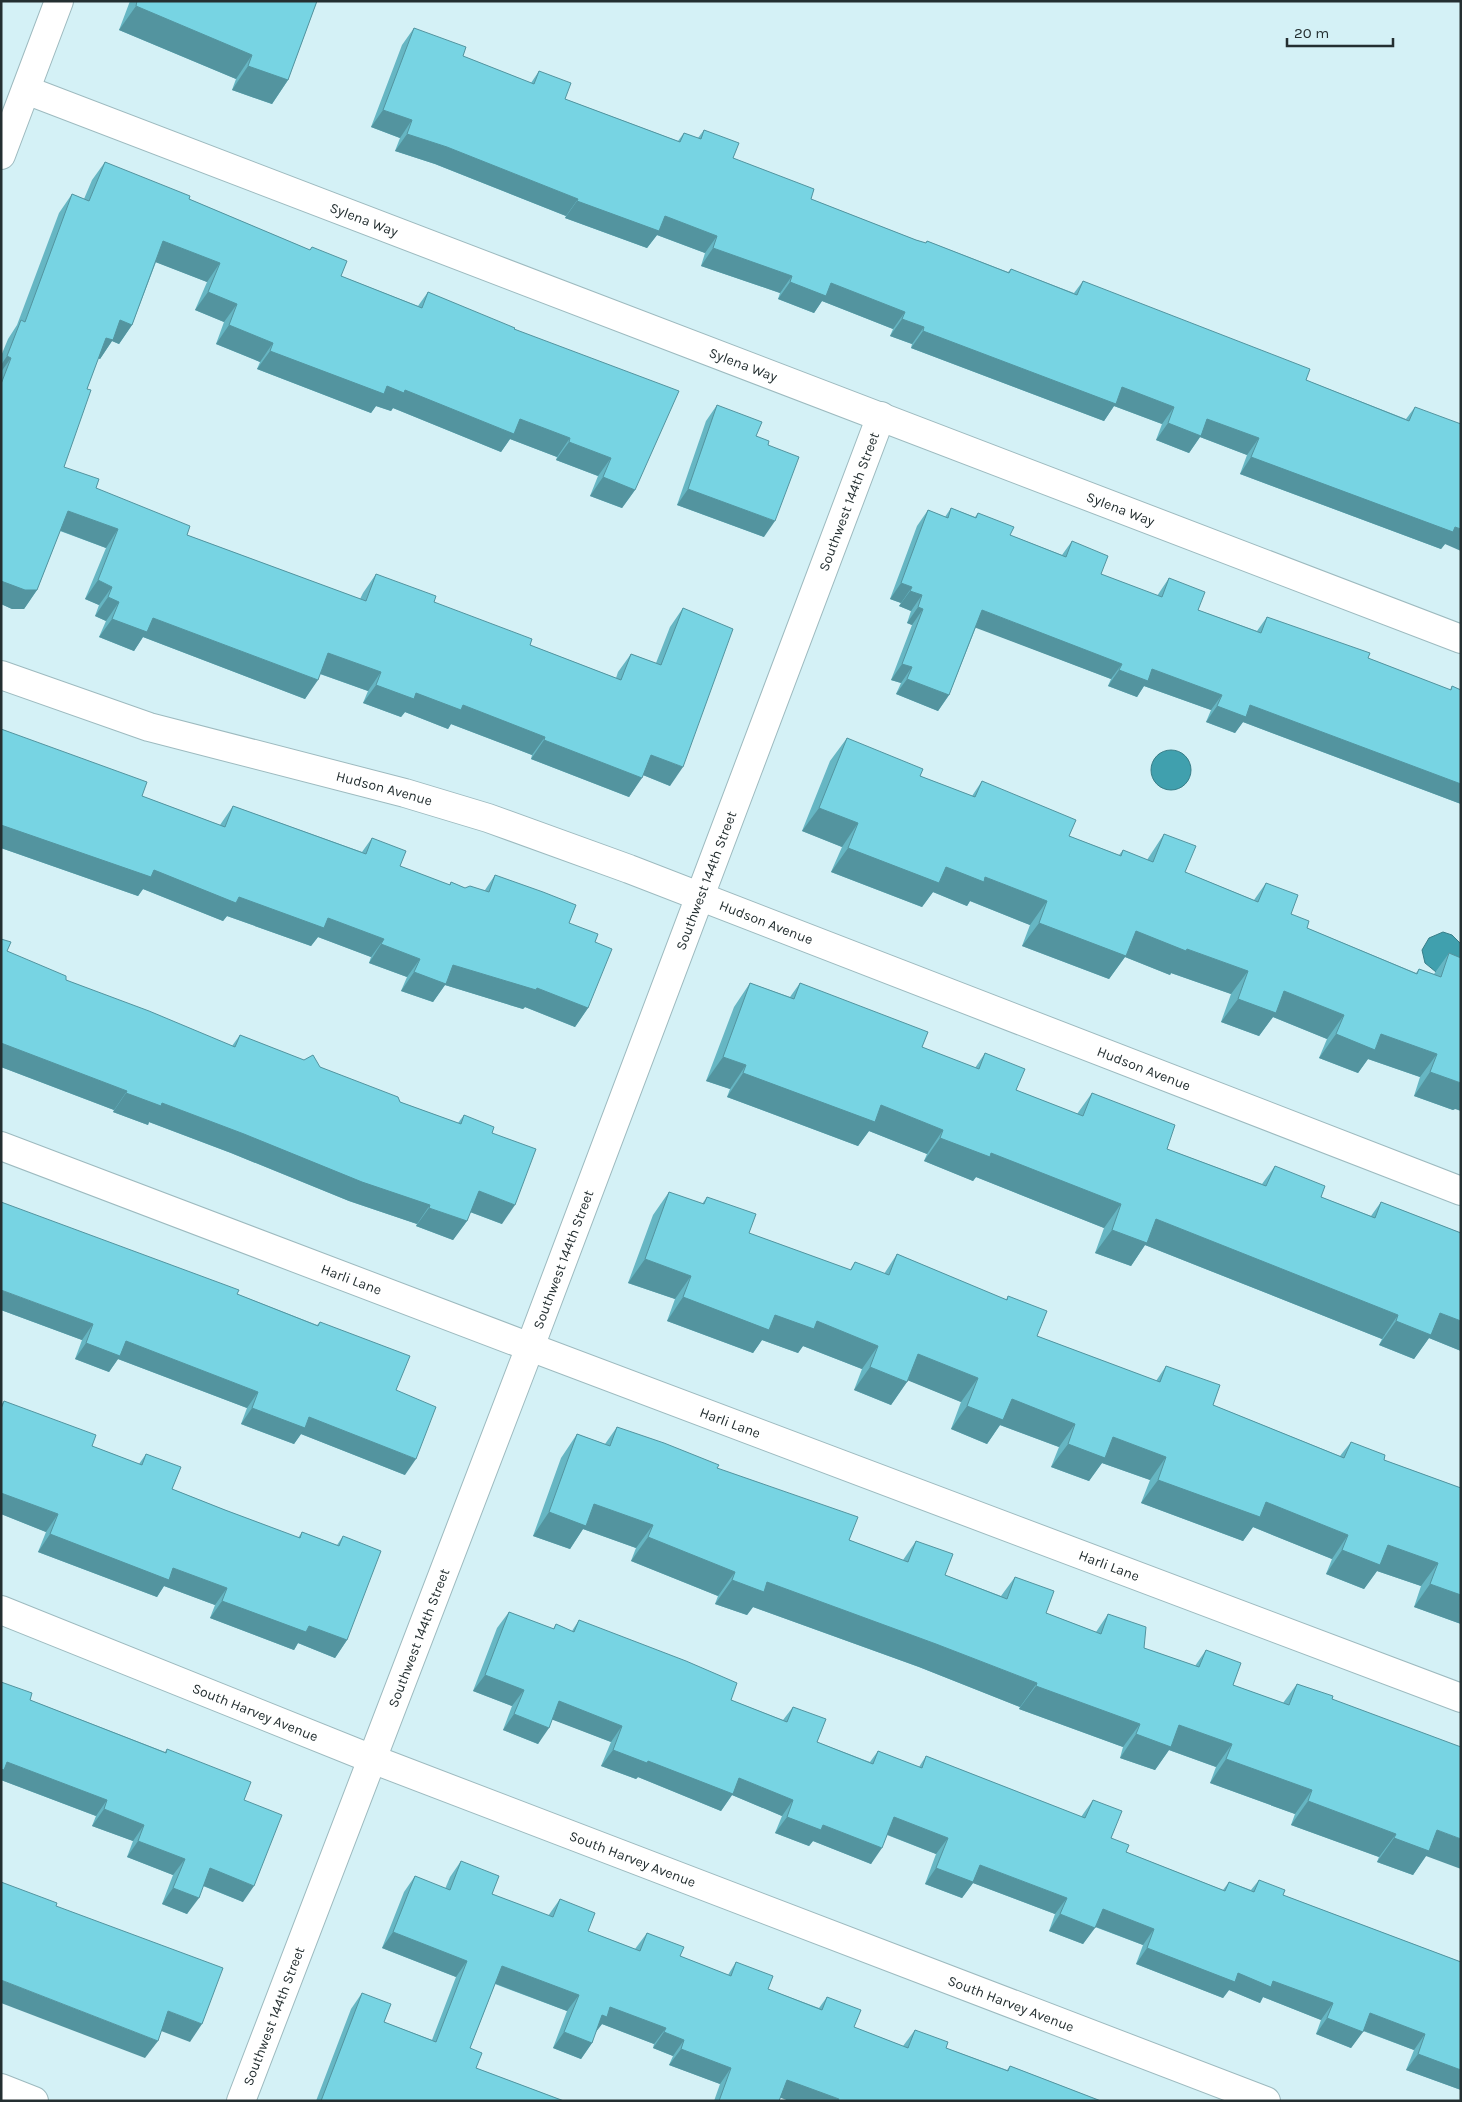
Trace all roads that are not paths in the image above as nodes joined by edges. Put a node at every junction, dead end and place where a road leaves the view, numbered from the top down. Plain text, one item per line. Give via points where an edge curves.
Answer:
1 (59, 1) edge
2 (26, 90) junction
3 (1, 155) edge
4 (881, 416) junction
5 (1461, 639) edge
6 (1, 675) edge
7 (701, 896) junction
8 (1, 1146) edge
9 (1461, 1191) edge
10 (530, 1348) junction
11 (1, 1610) edge
12 (1461, 1698) edge
13 (372, 1759) junction
14 (1, 2088) edge
15 (34, 2101) edge
16 (241, 2101) edge
17 (1266, 2101) edge

1 - 2 street
2 - 3 street
2 - 4 street, Sylena Way
4 - 5 street, Sylena Way
4 - 7 street, Southwest 144th Street
6 - 7 street, Hudson Avenue via 149,727 405,793 488,818
7 - 9 street, Hudson Avenue
7 - 10 street, Southwest 144th Street
8 - 10 street, Harli Lane
10 - 12 street, Harli Lane
10 - 13 street, Southwest 144th Street
11 - 13 street, South Harvey Avenue
13 - 16 street, Southwest 144th Street
13 - 17 street, South Harvey Avenue
14 - 15 street

